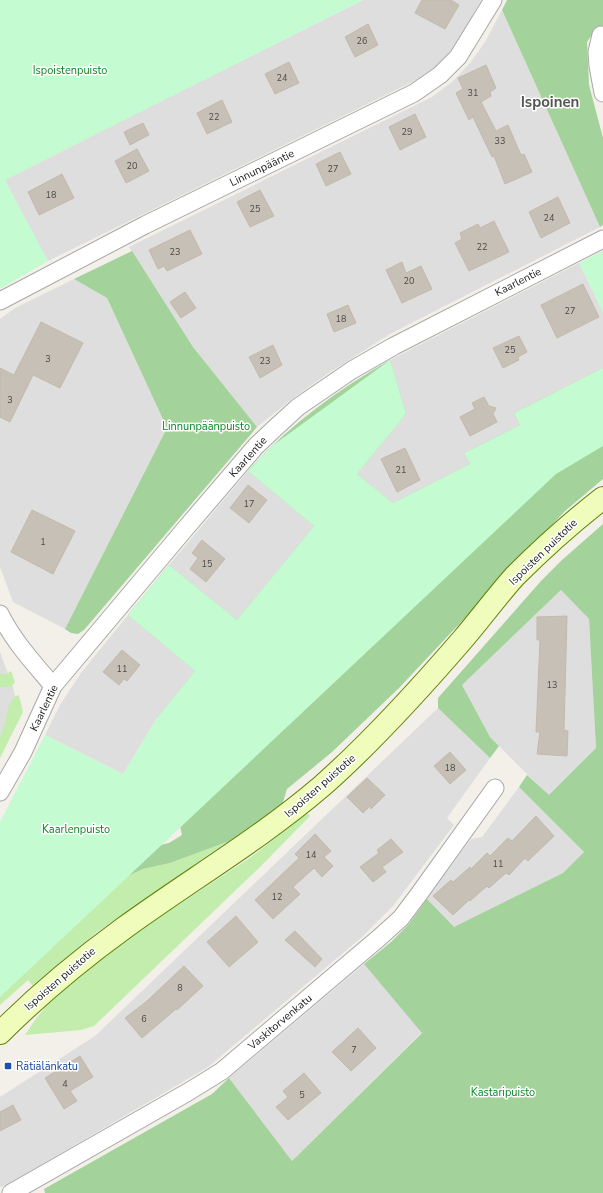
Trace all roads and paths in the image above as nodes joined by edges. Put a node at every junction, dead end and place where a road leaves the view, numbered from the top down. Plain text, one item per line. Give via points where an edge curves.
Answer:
1 (493, 0) edge
2 (601, 35) dead end
3 (603, 94) edge
4 (603, 239) edge
5 (0, 301) edge
6 (603, 498) edge
7 (0, 614) edge
8 (53, 686) junction
9 (495, 788) dead end
10 (0, 792) edge
11 (0, 1033) edge
12 (11, 1193) edge

1 - 5 street, Linnunpääntie via 458,57 440,75 414,93 145,225
2 - 3 street via 597,52
4 - 8 street, Kaarlentie via 394,346 352,370 298,407 256,446
6 - 11 main road, Ispoisten puistotie via 563,530 514,578 402,708 323,785 273,826 88,955
7 - 8 street via 22,651
8 - 10 street, Kaarlentie via 23,752
9 - 12 street, Vaskitorvenkatu via 401,918 222,1071

